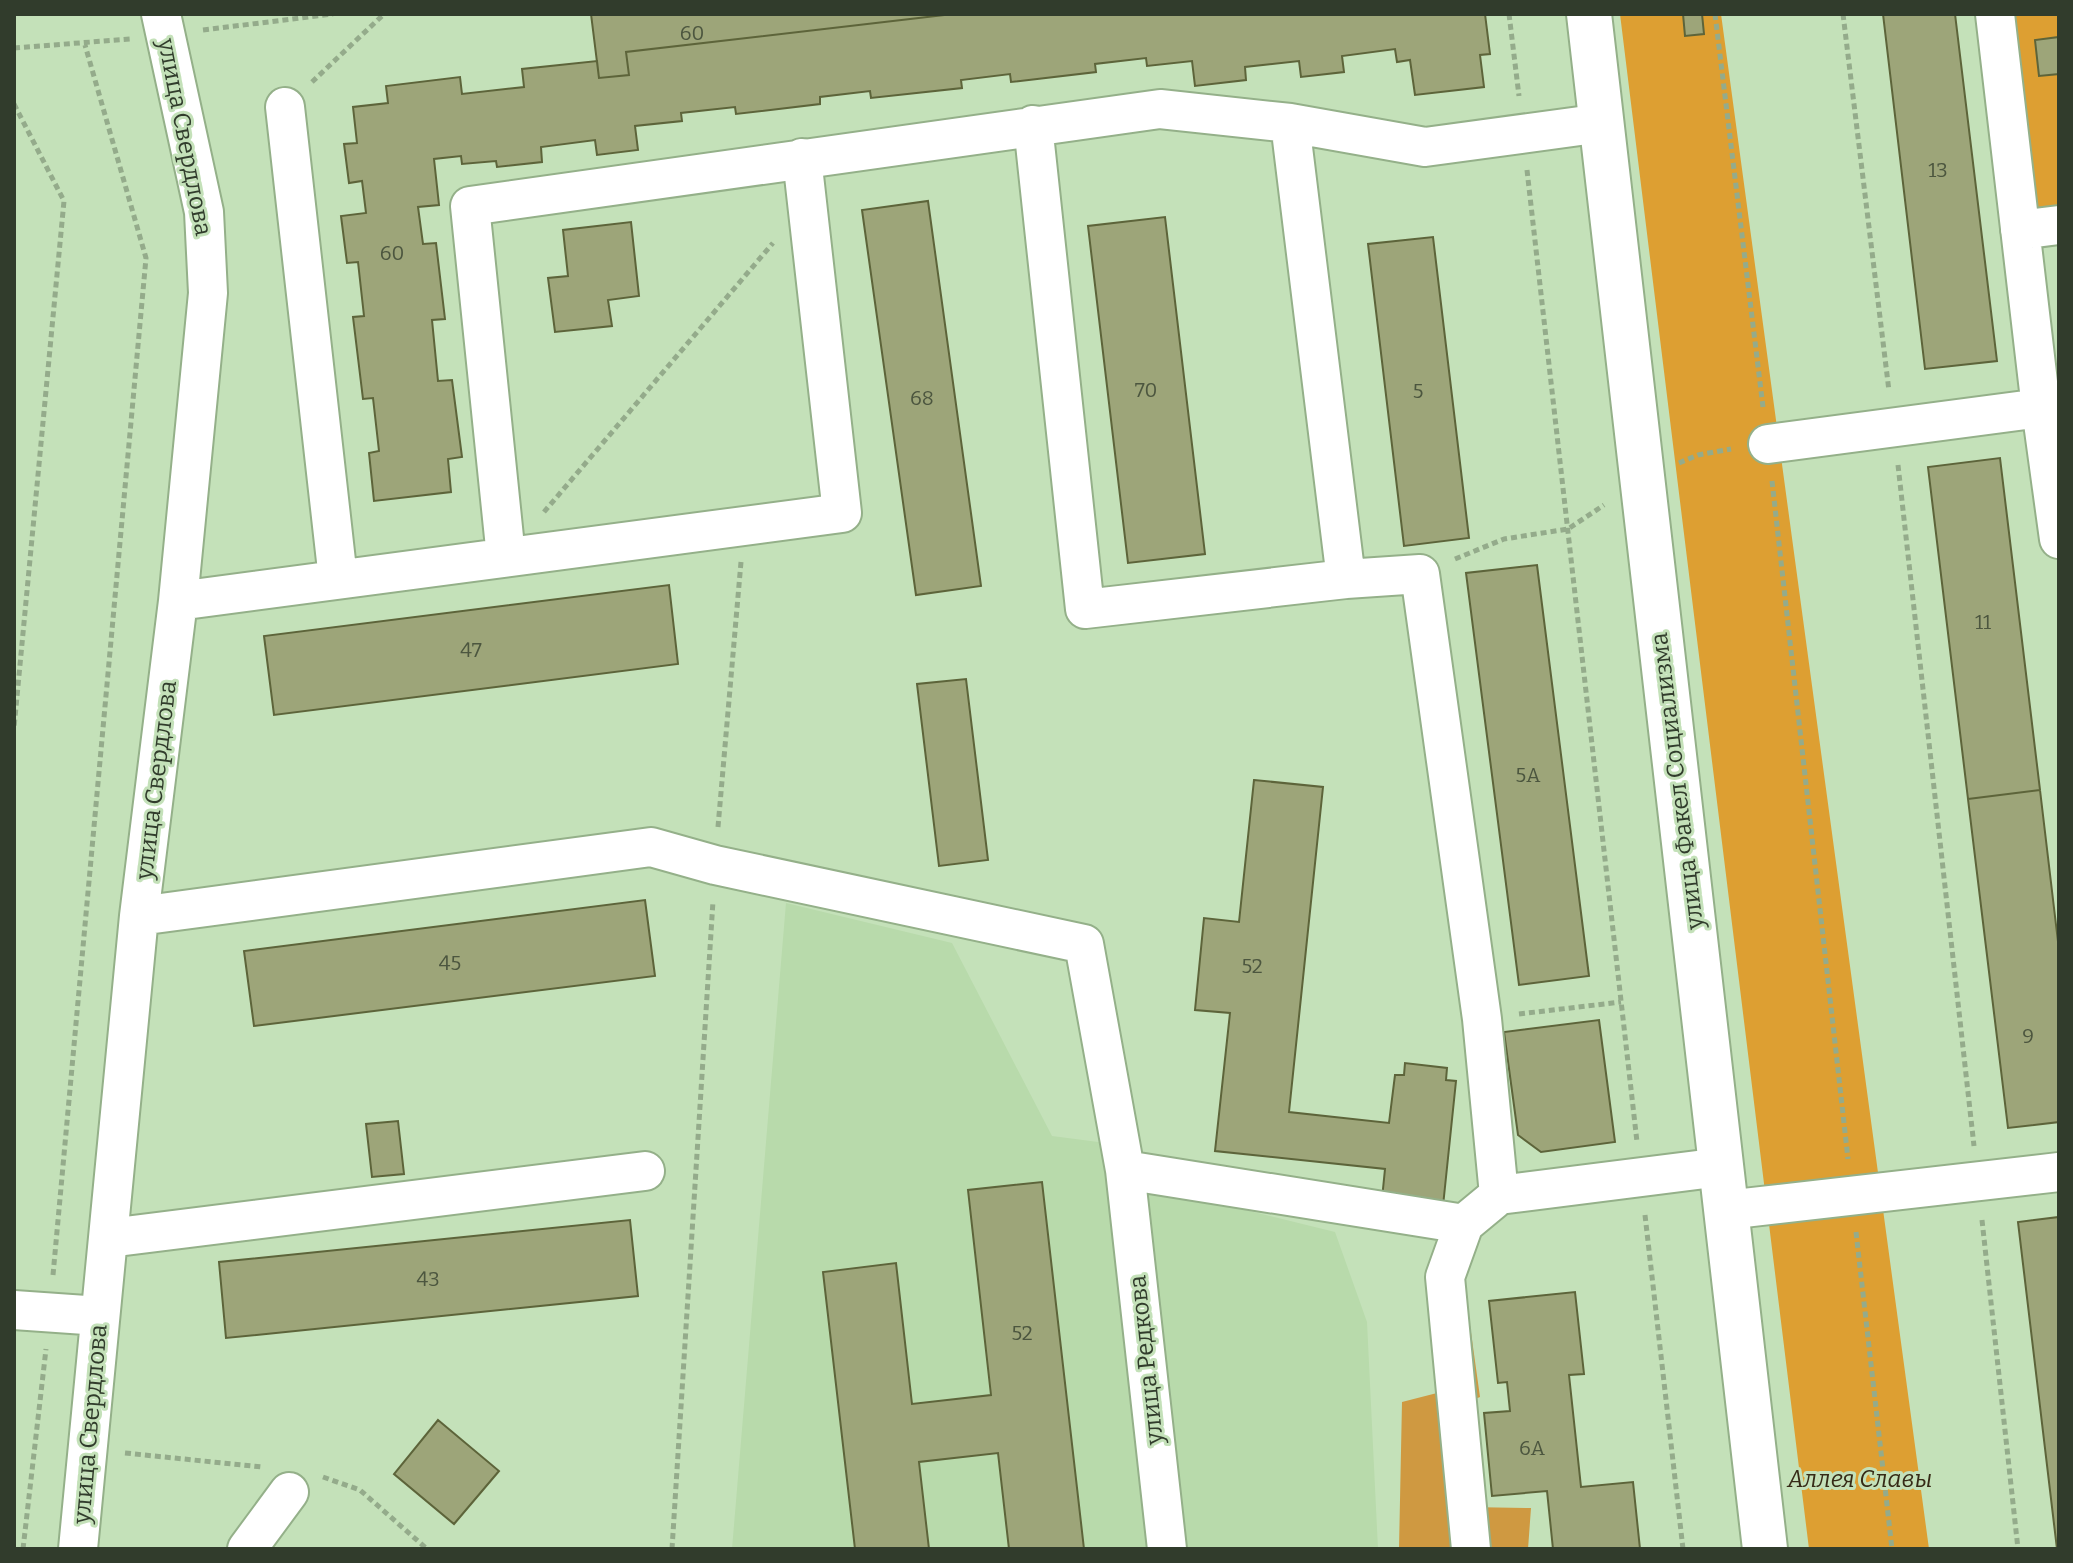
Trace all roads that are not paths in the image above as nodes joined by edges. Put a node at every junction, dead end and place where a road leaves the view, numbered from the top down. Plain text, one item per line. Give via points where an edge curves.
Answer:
1 (161, 14) edge
2 (1589, 14) edge
3 (1995, 14) edge
4 (285, 107) road end
5 (1290, 123) junction
6 (1602, 123) junction
7 (1033, 125) junction
8 (802, 158) junction
9 (2059, 225) edge
10 (2020, 230) junction
11 (2041, 408) junction
12 (1768, 444) road end
13 (2057, 500) edge
14 (2059, 539) edge
15 (506, 557) junction
16 (338, 579) junction
17 (1346, 579) junction
18 (178, 601) junction
19 (139, 916) junction
20 (1721, 1167) junction
21 (1125, 1170) junction
22 (645, 1171) dead end
23 (2059, 1172) edge
24 (1499, 1195) junction
25 (1726, 1210) junction
26 (1464, 1224) junction
27 (109, 1238) junction
28 (32, 1312) edge
29 (100, 1316) junction
30 (289, 1492) dead end
31 (78, 1549) edge
32 (247, 1549) edge
33 (1167, 1549) edge
34 (1471, 1549) edge
35 (1765, 1549) edge

1 - 18 street, улица Свердлова via 204,212 208,293
2 - 6 main road, улица Факел Социализма
3 - 10 street
4 - 16 street
5 - 6 street via 1425,147
5 - 7 street via 1160,109
5 - 17 street
6 - 20 main road, улица Факел Социализма
7 - 8 street
7 - 17 street via 1085,609
8 - 15 street via 470,206
8 - 15 street via 842,513
9 - 10 street
10 - 11 street
11 - 12 street
11 - 13 street
13 - 14 street
15 - 16 street
16 - 18 street
17 - 24 street via 1420,574 1482,1019
18 - 19 street, улица Свердлова
19 - 21 street, улица Редкова via 651,847 1084,944
19 - 27 street, улица Свердлова
20 - 24 street
20 - 25 main road, улица Факел Социализма
21 - 26 street
21 - 33 street, улица Редкова
22 - 27 street
23 - 25 street
24 - 26 street
25 - 35 main road, улица Факел Социализма
26 - 34 street via 1445,1277
27 - 29 street, улица Свердлова
28 - 29 street
29 - 31 street, улица Свердлова
30 - 32 street

